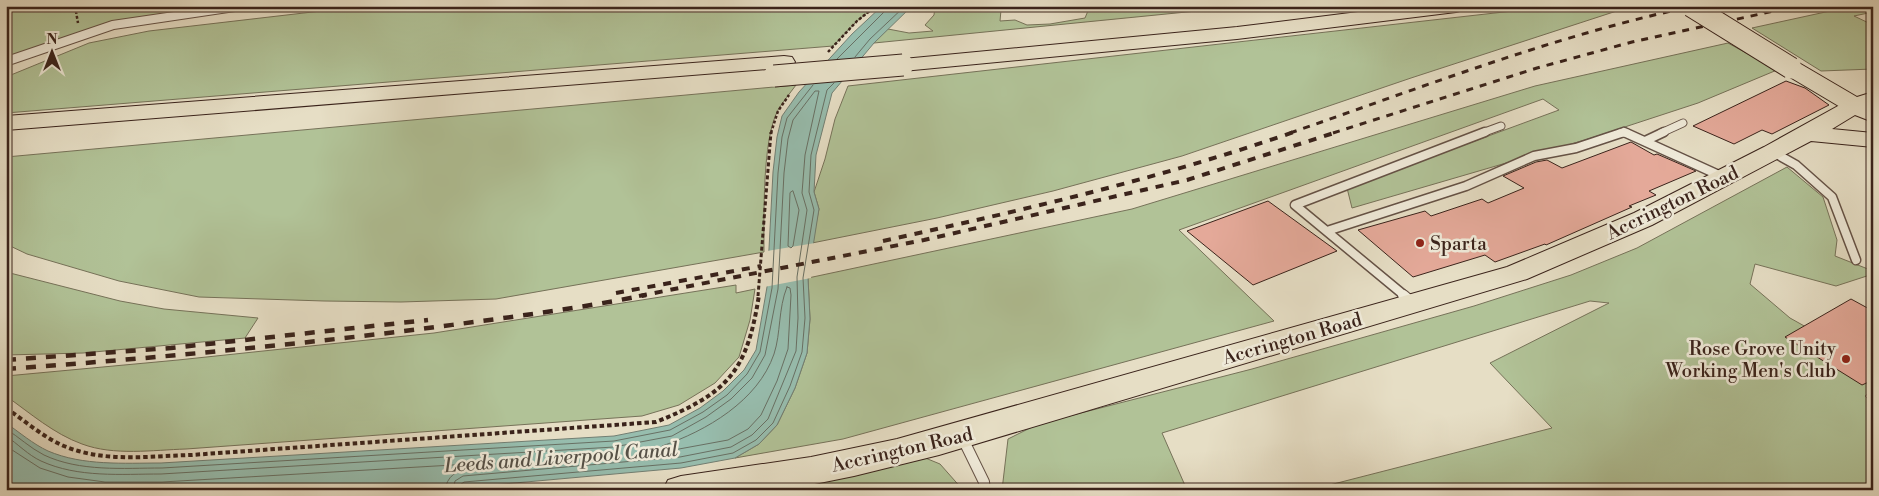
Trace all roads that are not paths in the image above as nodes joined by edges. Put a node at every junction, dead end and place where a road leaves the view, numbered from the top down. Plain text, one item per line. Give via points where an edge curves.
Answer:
1 (242, 6) edge
2 (1354, 6) edge
3 (1456, 6) edge
4 (1692, 6) edge
5 (904, 59) junction
6 (6, 62) edge
7 (779, 69) junction
8 (1794, 70) junction
9 (1873, 86) edge
10 (1867, 107) edge
11 (6, 123) edge
12 (1683, 123) dead end
13 (1501, 126) dead end
14 (1806, 133) junction
15 (6, 137) edge
16 (1873, 140) edge
17 (1645, 141) junction
18 (1773, 152) junction
19 (1724, 177) junction
20 (1327, 231) junction
21 (1856, 260) dead end
22 (1413, 303) junction
23 (962, 437) junction
24 (681, 490) edge
25 (985, 490) edge

1 - 6 street via 112,25
2 - 5 main road
3 - 5 main road via 1237,33
4 - 8 main road, bridge
5 - 7 main road, bridge
7 - 11 main road
7 - 15 main road
8 - 9 main road
8 - 10 main road
10 - 14 main road, Accrington Road
12 - 17 lane
13 - 20 lane via 1295,205
14 - 16 main road
14 - 18 main road, Accrington Road
17 - 19 lane
17 - 20 lane via 1624,132 1576,148 1534,156 1466,186
18 - 19 main road, Accrington Road
18 - 21 lane via 1796,165 1832,197
19 - 22 main road, Accrington Road via 1643,219 1517,273
20 - 22 lane
22 - 23 main road, Accrington Road via 1023,416
23 - 24 main road, Accrington Road via 842,464
23 - 25 lane

